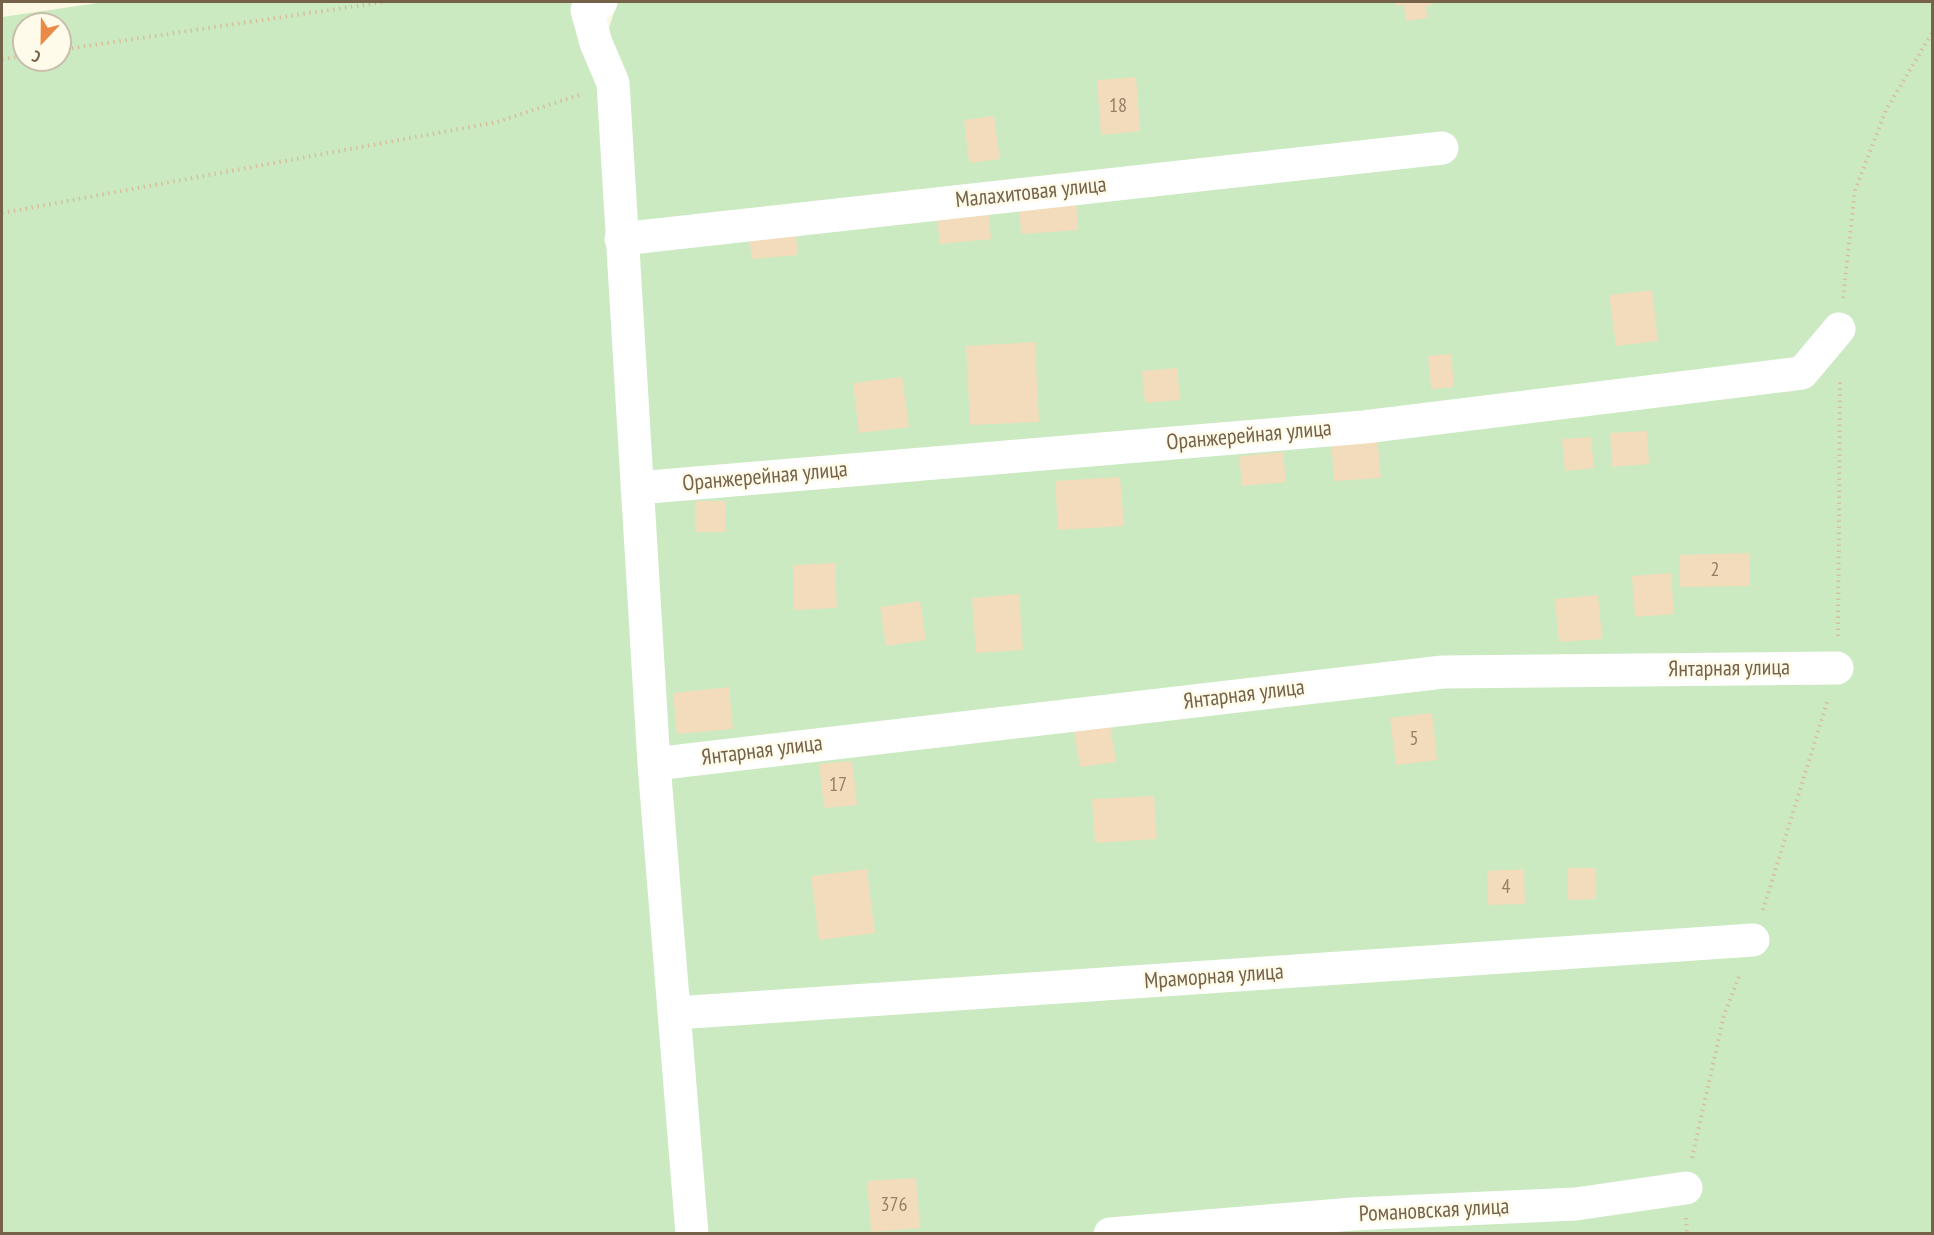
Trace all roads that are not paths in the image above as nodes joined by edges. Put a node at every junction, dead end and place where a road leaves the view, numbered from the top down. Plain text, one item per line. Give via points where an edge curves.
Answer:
1 (594, 6) edge
2 (1442, 148) dead end
3 (621, 239) junction
4 (1839, 328) road end
5 (636, 488) junction
6 (1837, 668) road end
7 (654, 764) junction
8 (1753, 940) road end
9 (676, 1013) junction
10 (1686, 1188) road end
11 (692, 1233) edge
12 (1110, 1233) edge

1 - 3 street via 596,43 613,83
2 - 3 street, Малахитовая улица
3 - 5 street
4 - 5 street, Оранжерейная улица via 1802,373 1364,427
5 - 7 street
6 - 7 street, Янтарная улица via 1443,672
7 - 9 street
8 - 9 street, Мраморная улица
9 - 11 street
10 - 12 street, Романовская улица via 1576,1204 1353,1214

